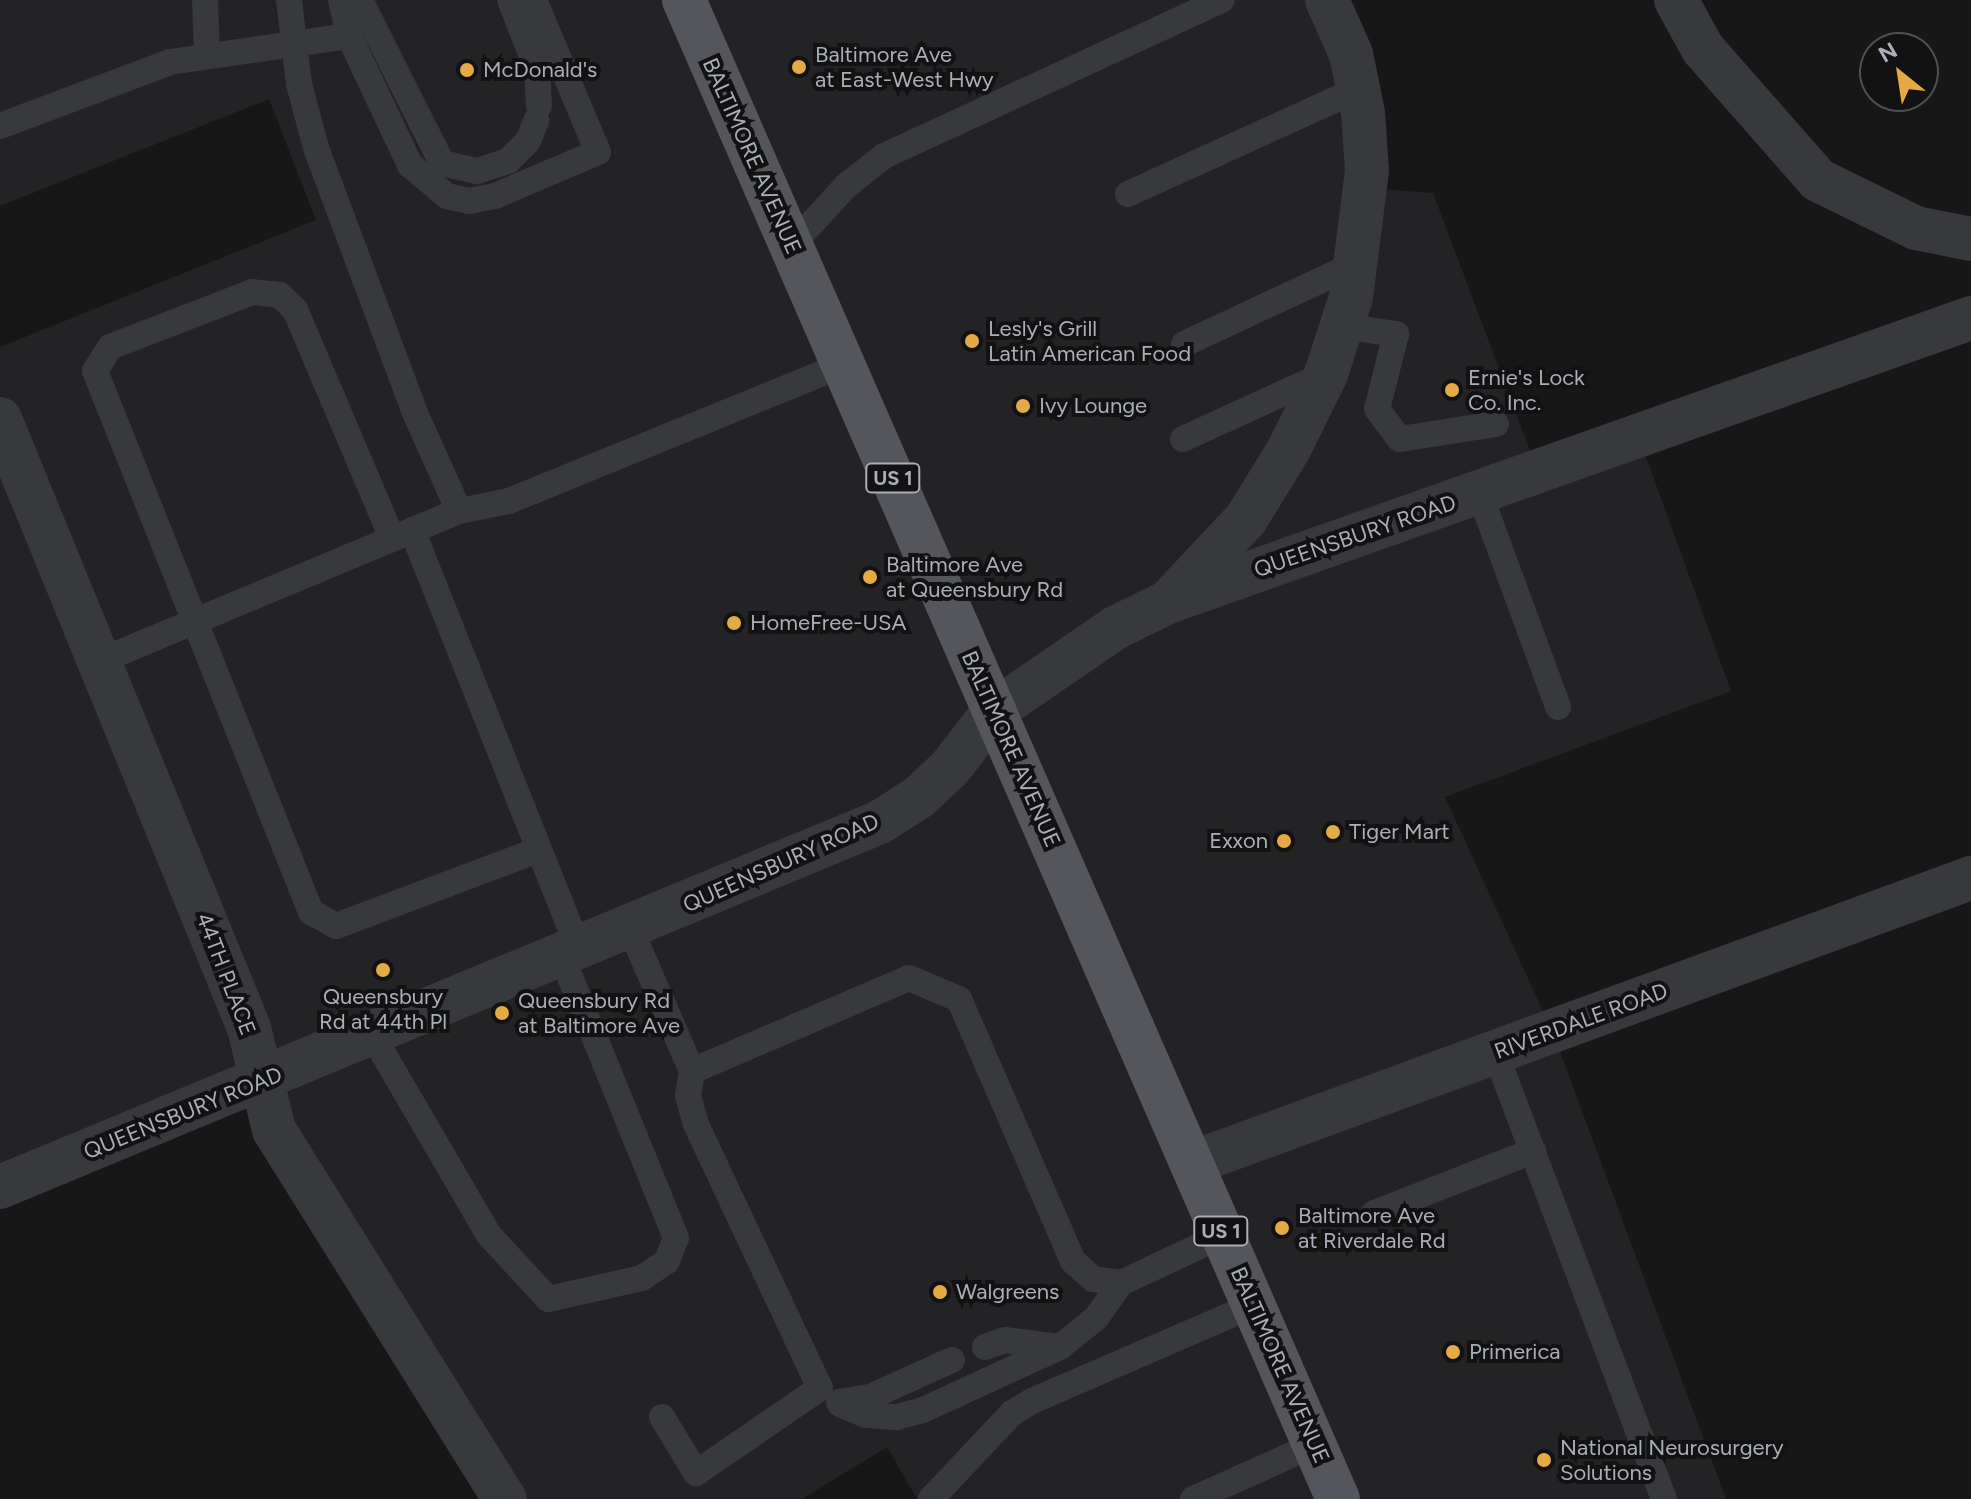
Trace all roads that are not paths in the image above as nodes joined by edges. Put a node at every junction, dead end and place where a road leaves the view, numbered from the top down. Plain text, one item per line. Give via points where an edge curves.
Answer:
1 (205, 0) edge
2 (289, 0) edge
3 (341, 0) edge
4 (360, 0) edge
5 (510, 0) edge
6 (534, 0) edge
7 (684, 0) edge
8 (1222, 0) edge
9 (1327, 0) edge
10 (1676, 0) edge
11 (349, 36) junction
12 (293, 43) junction
13 (207, 55) junction
14 (1358, 89) junction
15 (0, 126) edge
16 (1128, 194) dead end
17 (1971, 239) edge
18 (791, 246) junction
19 (1358, 263) junction
20 (1971, 318) edge
21 (1342, 326) junction
22 (1184, 344) dead end
23 (843, 365) junction
24 (1326, 374) junction
25 (0, 419) edge
26 (1496, 424) dead end
27 (1183, 439) dead end
28 (1479, 492) junction
29 (459, 511) junction
30 (402, 534) junction
31 (1168, 602) junction
32 (192, 622) junction
33 (100, 661) junction
34 (1558, 707) dead end
35 (994, 711) junction
36 (538, 850) junction
37 (1971, 878) edge
38 (630, 928) junction
39 (570, 953) junction
40 (373, 1036) junction
41 (1495, 1052) junction
42 (692, 1071) junction
43 (263, 1082) junction
44 (1533, 1151) junction
45 (1192, 1163) junction
46 (0, 1187) edge
47 (1374, 1213) dead end
48 (1223, 1235) junction
49 (1121, 1283) junction
50 (1254, 1305) junction
51 (985, 1347) dead end
52 (1060, 1347) junction
53 (952, 1360) dead end
54 (830, 1396) junction
55 (662, 1417) dead end
56 (1314, 1445) junction
57 (1208, 1496) edge
58 (505, 1499) edge
59 (931, 1499) edge
60 (1338, 1499) edge
61 (1664, 1499) edge

1 - 13 lane
2 - 12 lane
3 - 11 lane
4 - 5 lane via 442,163 477,171 508,161 528,141 538,114 537,69
6 - 11 lane via 598,152 495,196 469,201 447,196 410,165
7 - 18 main road, BALTIMORE AVENUE / US 1
8 - 18 lane via 884,156 846,186
9 - 14 street via 1351,54
10 - 17 street via 1703,49 1818,180 1916,228
11 - 12 lane
12 - 13 lane
12 - 29 lane via 299,84 331,192 415,413
13 - 15 lane via 170,62
14 - 16 lane
14 - 19 street via 1367,171
18 - 23 main road, BALTIMORE AVENUE / US 1
19 - 21 street
19 - 22 lane
20 - 28 street, QUEENSBURY ROAD
21 - 24 street
21 - 26 lane via 1396,334 1377,409 1400,439
23 - 29 lane via 509,501
23 - 35 main road, BALTIMORE AVENUE / US 1
24 - 27 lane
24 - 31 street via 1246,519
25 - 33 street, 44TH PLACE
28 - 31 street, QUEENSBURY ROAD
28 - 34 lane
29 - 30 lane
30 - 32 lane
30 - 32 lane via 295,310 280,295 252,292 110,347 95,371
30 - 36 lane
31 - 35 street, QUEENSBURY ROAD via 1104,635
32 - 33 lane
32 - 36 lane via 311,912 336,926
33 - 43 street, 44TH PLACE via 249,1028
35 - 38 street, QUEENSBURY ROAD via 950,768 919,797 880,822
35 - 45 main road, BALTIMORE AVENUE / US 1
36 - 39 lane
37 - 41 street, RIVERDALE ROAD
38 - 39 street, QUEENSBURY ROAD
38 - 42 lane
39 - 40 street, QUEENSBURY ROAD
39 - 40 lane via 676,1238 667,1261 642,1278 548,1299 489,1235
40 - 43 street, QUEENSBURY ROAD
41 - 44 lane
41 - 45 street, RIVERDALE ROAD
42 - 49 lane via 909,978 959,999 1073,1261 1093,1279
42 - 54 lane via 688,1096 696,1124
43 - 46 street, QUEENSBURY ROAD
43 - 58 street, 44TH PLACE via 274,1130
44 - 47 lane
44 - 61 lane
45 - 48 main road, BALTIMORE AVENUE / US 1
48 - 49 lane
48 - 50 main road, BALTIMORE AVENUE / US 1
49 - 52 lane via 1096,1318
50 - 56 main road, BALTIMORE AVENUE / US 1
50 - 59 lane via 1012,1413
51 - 52 lane via 1005,1340
52 - 54 lane via 897,1417 866,1415
53 - 54 lane via 870,1397
54 - 55 lane via 696,1473
56 - 57 lane
56 - 60 main road, BALTIMORE AVENUE / US 1

